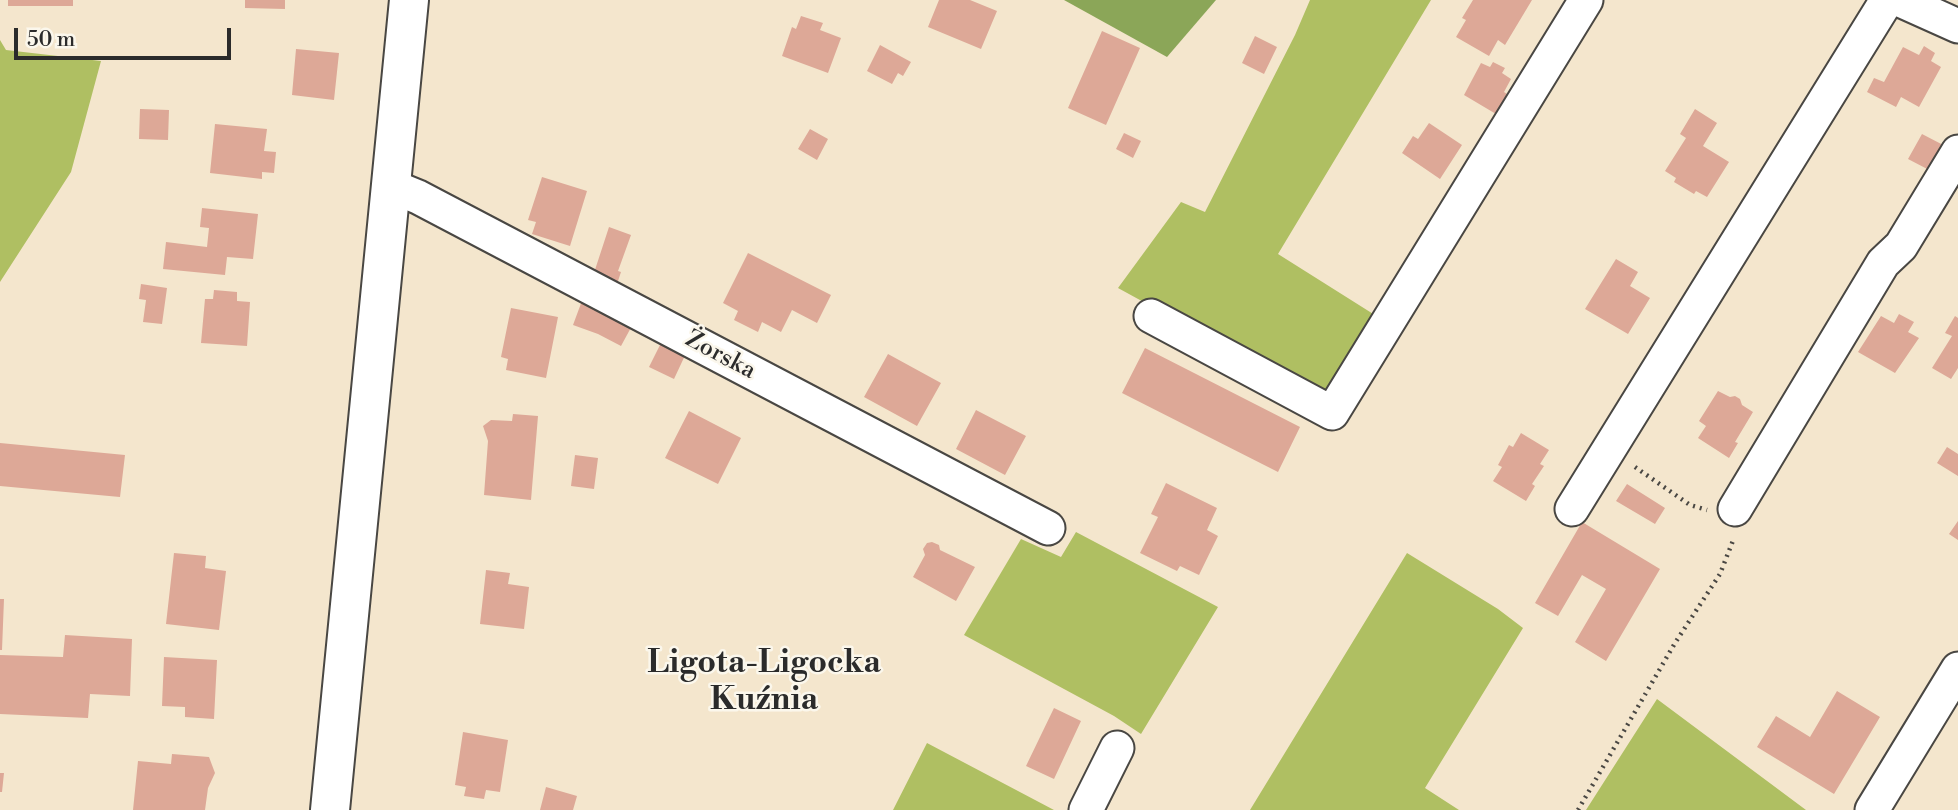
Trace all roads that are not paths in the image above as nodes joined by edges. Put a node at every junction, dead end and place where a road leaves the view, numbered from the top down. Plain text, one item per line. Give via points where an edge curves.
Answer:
1 (409, 0) edge
2 (1587, 0) edge
3 (1888, 0) edge
4 (1900, 0) edge
5 (1958, 26) edge
6 (1958, 152) edge
7 (391, 186) junction
8 (1151, 316) dead end
9 (1572, 509) dead end
10 (1735, 509) road end
11 (1048, 528) dead end
12 (1958, 669) edge
13 (1117, 748) dead end
14 (330, 810) edge
15 (1086, 810) edge
16 (1872, 810) edge

1 - 7 main road
2 - 8 street via 1332,412
3 - 9 street
4 - 5 street
6 - 10 street via 1901,246 1883,262
7 - 11 street, Żorska
7 - 14 main road
12 - 16 street
13 - 15 street

